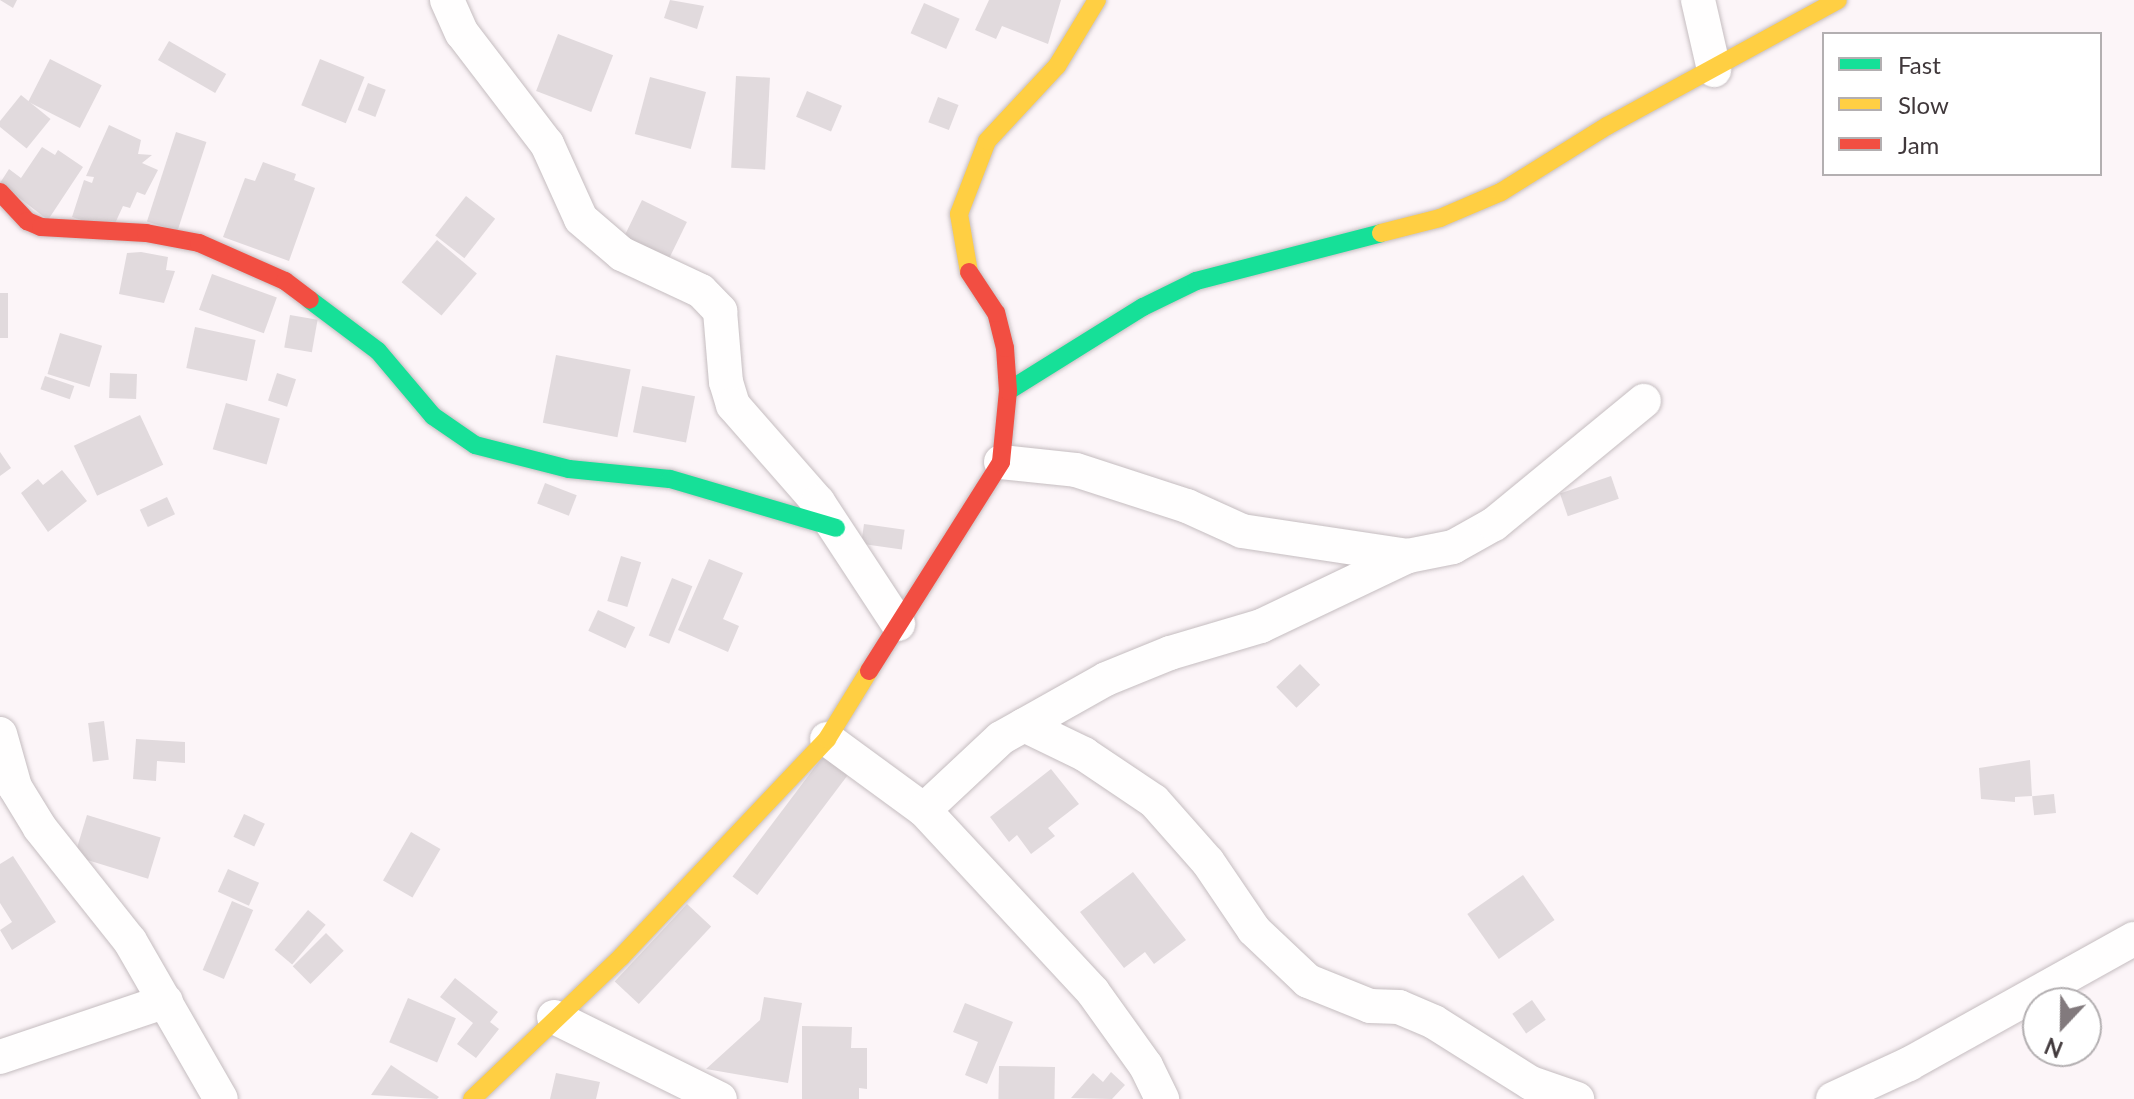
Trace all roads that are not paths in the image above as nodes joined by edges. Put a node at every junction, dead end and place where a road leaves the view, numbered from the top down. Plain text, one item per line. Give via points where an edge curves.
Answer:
1 (447, 0) edge
2 (1097, 0) edge
3 (1698, 0) edge
4 (1838, 0) edge
5 (1714, 70) junction
6 (0, 192) edge
7 (1008, 391) junction
8 (1644, 401) dead end
9 (1001, 462) junction
10 (836, 528) junction
11 (1408, 556) junction
12 (898, 624) junction
13 (1024, 725) junction
14 (0, 734) edge
15 (827, 739) junction
16 (924, 810) junction
17 (2134, 939) edge
18 (166, 1001) junction
19 (554, 1017) junction
20 (0, 1057) edge
21 (221, 1099) edge
22 (472, 1099) edge
23 (720, 1099) edge
24 (1162, 1099) edge
25 (1577, 1099) edge
26 (1833, 1099) edge

1 - 10 street via 462,33 547,144 581,219 622,254 701,291 720,311 733,405
2 - 7 street via 1057,66 987,141 959,214 970,277 999,325
3 - 5 street
4 - 5 street
5 - 7 street via 1607,126 1501,192 1440,218 1196,281 1143,307
6 - 10 street via 27,221 41,227 146,233 199,243 285,281 378,351 433,416 475,445 569,469 670,479
7 - 9 street
8 - 11 street via 1494,524 1453,547
9 - 11 street via 1076,470 1242,531
9 - 12 street via 948,553
10 - 12 street
11 - 13 street via 1261,626 1106,679
12 - 15 street
13 - 16 street via 962,769
13 - 25 street via 1084,754 1154,801 1208,862 1254,930 1308,981 1370,1006 1399,1007 1434,1022 1531,1083
14 - 18 street via 15,787 40,828 130,941
15 - 16 street
15 - 19 street via 613,965
16 - 24 street via 1093,992 1146,1066
17 - 26 street via 1909,1064
18 - 20 street
18 - 21 street
19 - 22 street
19 - 23 street

